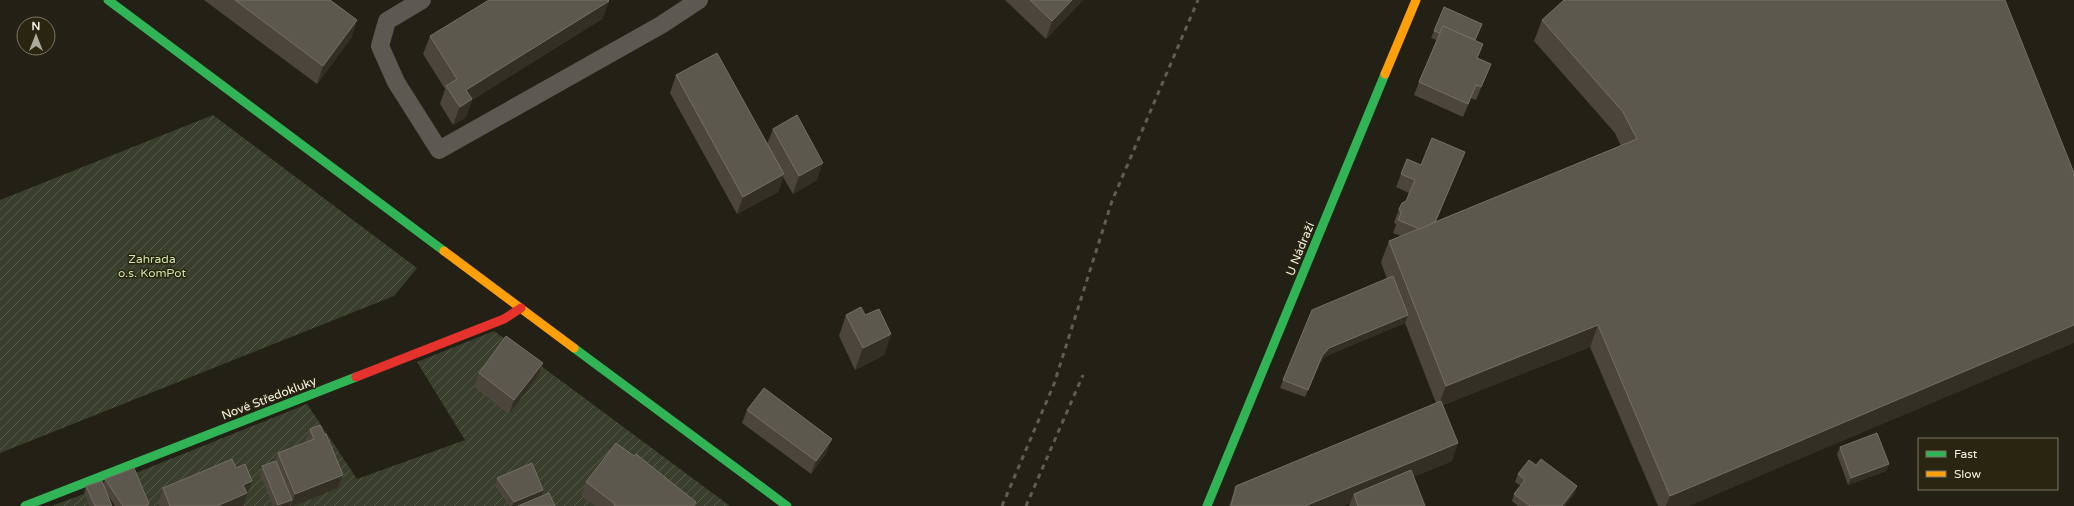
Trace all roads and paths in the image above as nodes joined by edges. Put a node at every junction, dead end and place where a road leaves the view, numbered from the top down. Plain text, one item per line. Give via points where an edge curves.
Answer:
1 (108, 0) edge
2 (422, 0) edge
3 (699, 0) edge
4 (1416, 0) edge
5 (521, 308) junction
6 (25, 506) edge
7 (787, 506) edge
8 (1207, 506) edge

1 - 5 street
2 - 3 lane via 387,21 380,46 396,82 439,150 661,25
4 - 8 street, U Nádraží
5 - 6 street, Nové Středokluky via 504,319
5 - 7 street

